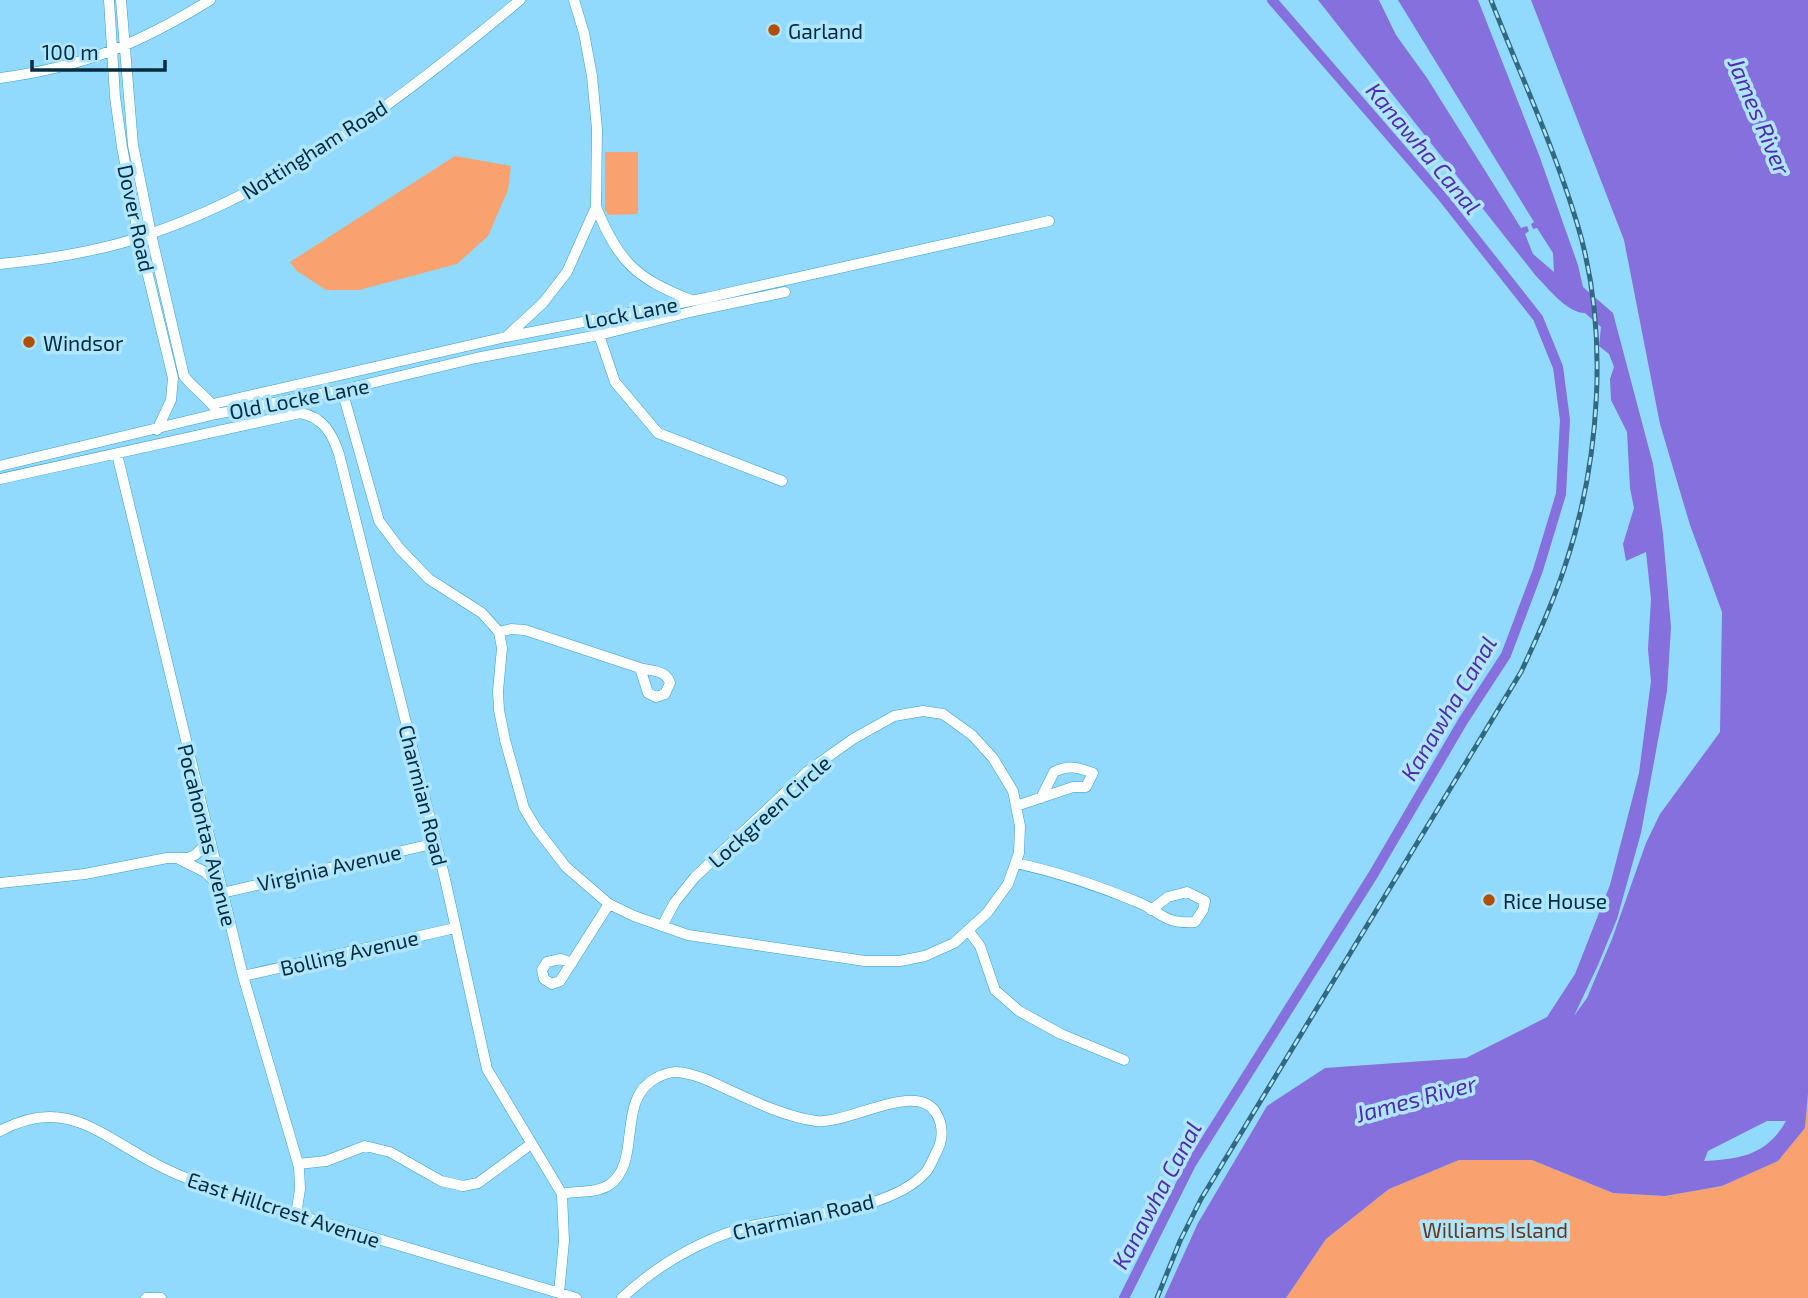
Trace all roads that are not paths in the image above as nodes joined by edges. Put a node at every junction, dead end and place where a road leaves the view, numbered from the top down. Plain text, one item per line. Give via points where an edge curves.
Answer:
1 (109, 0) edge
2 (121, 0) edge
3 (210, 0) edge
4 (520, 0) edge
5 (574, 0) edge
6 (125, 47) junction
7 (113, 52) junction
8 (0, 78) edge
9 (596, 207) junction
10 (1049, 221) dead end
11 (151, 234) junction
12 (139, 238) junction
13 (0, 264) edge
14 (785, 292) dead end
15 (691, 300) junction
16 (599, 335) junction
17 (506, 337) junction
18 (472, 346) junction
19 (476, 358) junction
20 (342, 390) junction
21 (214, 409) junction
22 (157, 430) junction
23 (117, 453) junction
24 (0, 466) edge
25 (0, 479) edge
26 (782, 481) dead end
27 (499, 632) junction
28 (640, 667) dead end
29 (1041, 798) junction
30 (1016, 806) junction
31 (209, 841) junction
32 (436, 843) junction
33 (179, 858) junction
34 (1016, 863) junction
35 (0, 883) edge
36 (222, 890) junction
37 (609, 904) junction
38 (1152, 910) junction
39 (662, 926) junction
40 (455, 928) junction
41 (968, 930) junction
42 (572, 963) dead end
43 (243, 976) junction
44 (1124, 1060) dead end
45 (0, 1131) edge
46 (531, 1144) junction
47 (298, 1164) junction
48 (562, 1194) junction
49 (296, 1215) junction
50 (559, 1293) junction
51 (146, 1297) edge
52 (161, 1298) edge
53 (576, 1298) edge
54 (622, 1298) edge

1 - 7 street, Dover Road
2 - 6 street, Dover Road
3 - 6 street
4 - 11 street, Nottingham Road via 452,56 301,163 225,204
5 - 9 street via 592,76
6 - 7 street
6 - 11 street, Dover Road via 133,145
7 - 8 street via 61,68
7 - 12 street, Dover Road via 115,97
9 - 15 street via 616,249 635,270 657,286
9 - 17 street via 577,256 556,289
10 - 15 street, Lock Lane
11 - 12 street, Nottingham Road
11 - 21 street, Dover Road via 184,376
12 - 13 street, Nottingham Road
12 - 22 street, Dover Road via 173,378 171,400
14 - 16 street, Old Locke Lane
15 - 17 street, Lock Lane
16 - 19 street, Old Locke Lane
16 - 26 street via 615,382 658,433
17 - 18 street, Lock Lane
18 - 19 street
18 - 21 street, Lock Lane
19 - 20 street, Old Locke Lane
20 - 21 street, Old Locke Lane
20 - 27 street via 379,521 429,579 468,602
21 - 22 street, Old Locke Lane
22 - 24 street, Old Locke Lane
23 - 25 street
23 - 31 street, Pocahontas Avenue
23 - 32 street, Charmian Road via 300,413 324,424 339,454
27 - 28 street via 525,629
27 - 37 street, Lockgreen Circle via 499,710 524,808 566,866
29 - 29 street via 1086,787 1093,773 1063,767 1054,772
29 - 30 street
30 - 34 street, Lockgreen Circle via 1020,825
30 - 39 street, Lockgreen Circle via 1013,791 993,758 972,735 943,714 923,711 894,716 808,771 695,877
31 - 33 street via 195,855
31 - 36 street, Pocahontas Avenue
32 - 36 street, Virginia Avenue
32 - 40 street, Charmian Road
33 - 35 street
33 - 36 street
34 - 38 street via 1078,878
34 - 41 street, Lockgreen Circle via 1008,884
36 - 43 street, Pocahontas Avenue
37 - 39 street, Lockgreen Circle
37 - 42 street
38 - 38 street via 1178,923 1195,922 1205,901 1187,892 1168,897
39 - 41 street, Lockgreen Circle via 688,935 865,961 925,956 954,943
40 - 43 street, Bolling Avenue
40 - 46 street, Charmian Road via 487,1069
41 - 44 street via 980,946 995,990 1018,1011
43 - 47 street, Pocahontas Avenue
45 - 49 street, East Hillcrest Avenue via 36,1119 72,1119 189,1180
46 - 47 street via 478,1183 463,1186 441,1181 390,1152 365,1146 326,1161
46 - 48 street, Charmian Road
47 - 49 street, Pocahontas Avenue
48 - 50 street, Charmian Road
48 - 54 street, Charmian Road via 605,1187 617,1178 640,1091 652,1079 674,1072 817,1121 910,1100 935,1111 941,1146 928,1170 902,1189 852,1207 715,1238 662,1267
49 - 50 street, East Hillcrest Avenue
50 - 53 street, East Hillcrest Avenue
51 - 52 street

